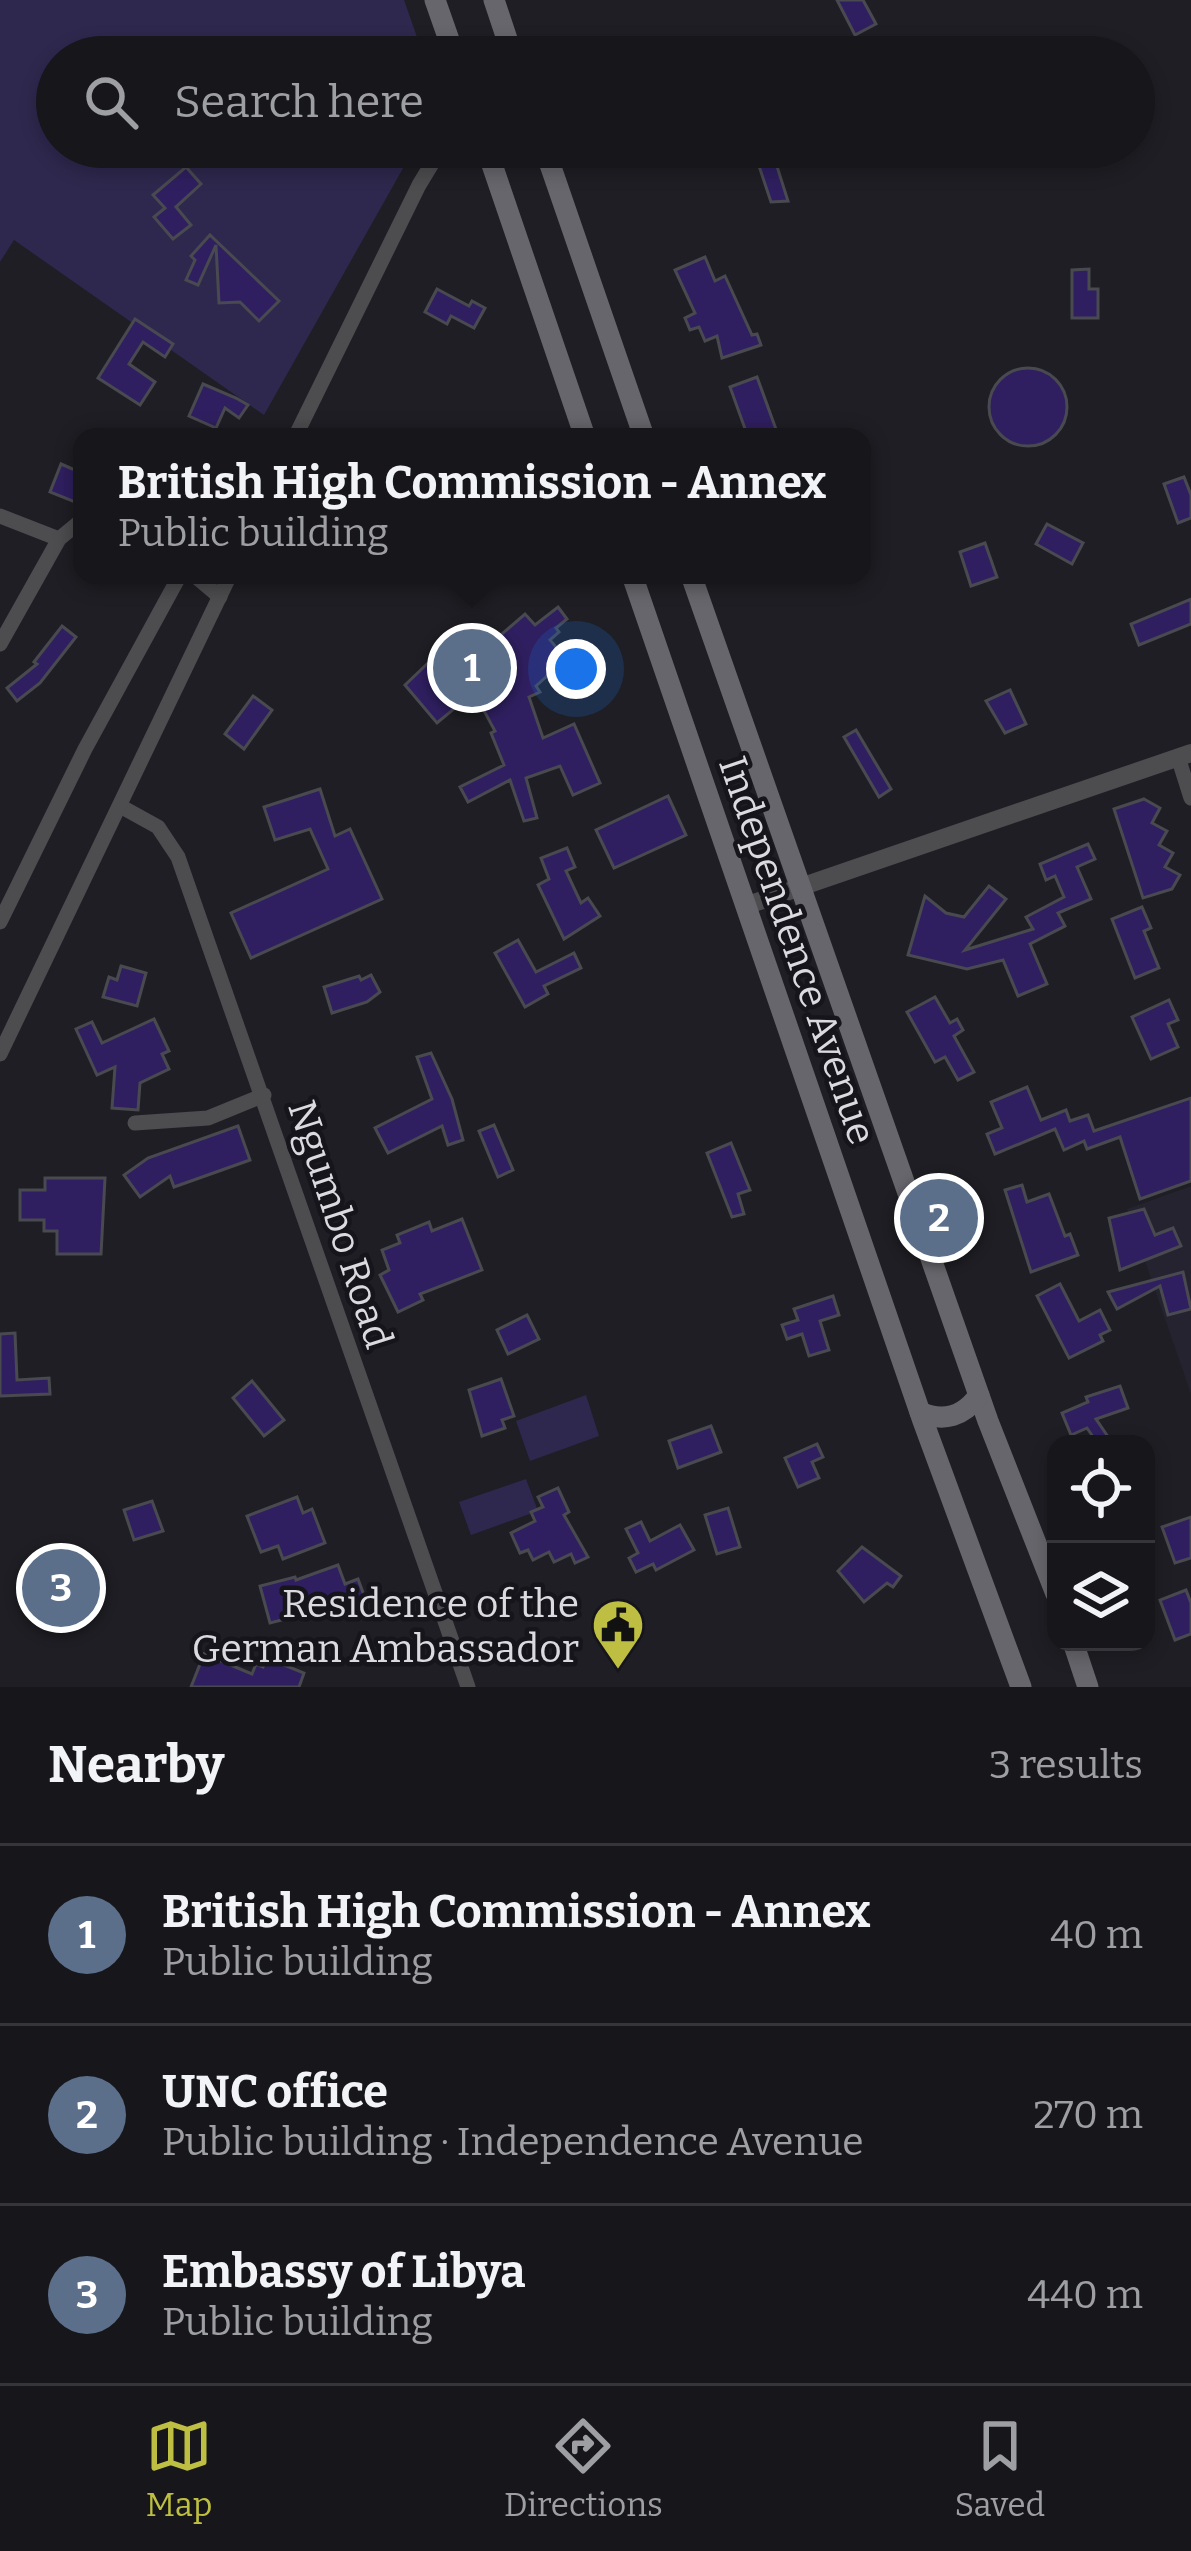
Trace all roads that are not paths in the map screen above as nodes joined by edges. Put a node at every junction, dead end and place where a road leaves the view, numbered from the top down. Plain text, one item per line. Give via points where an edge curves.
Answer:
1 (435, 0) edge
2 (494, 0) edge
3 (448, 36) edge
4 (506, 36) edge
5 (429, 168) edge
6 (493, 168) edge
7 (551, 168) edge
8 (299, 428) edge
9 (582, 428) edge
10 (641, 428) edge
11 (0, 516) edge
12 (73, 527) edge
13 (59, 539) junction
14 (175, 584) edge
15 (205, 584) edge
16 (226, 584) edge
17 (635, 584) edge
18 (695, 584) edge
19 (220, 597) junction
20 (0, 644) edge
21 (1185, 755) edge
22 (1191, 798) edge
23 (120, 806) junction
24 (799, 888) junction
25 (745, 906) junction
26 (0, 922) edge
27 (0, 1054) edge
28 (265, 1095) junction
29 (135, 1123) dead end
30 (979, 1395) junction
31 (920, 1412) junction
32 (988, 1421) junction
33 (929, 1439) junction
34 (1047, 1571) edge
35 (1075, 1651) edge
36 (468, 1687) edge
37 (1021, 1687) edge
38 (1088, 1687) edge

1 - 3 main road
2 - 4 main road
5 - 8 street
6 - 9 main road
7 - 10 main road
11 - 13 street
12 - 13 street
13 - 20 street
14 - 26 street
15 - 19 street
16 - 19 street
17 - 25 main road, Independence Avenue
18 - 24 main road, Independence Avenue
19 - 23 street
21 - 22 street
21 - 24 street
23 - 27 street
23 - 28 street, Ngumbo Road via 158,827 178,857
24 - 25 street
24 - 30 main road, Independence Avenue
25 - 31 main road, Independence Avenue
28 - 29 street via 208,1118
28 - 36 street, Ngumbo Road
30 - 31 main road via 953,1417
30 - 32 main road, Independence Avenue
31 - 33 main road, Independence Avenue
32 - 33 main road via 955,1417
32 - 34 main road, Independence Avenue
33 - 37 main road, Independence Avenue
35 - 38 main road

